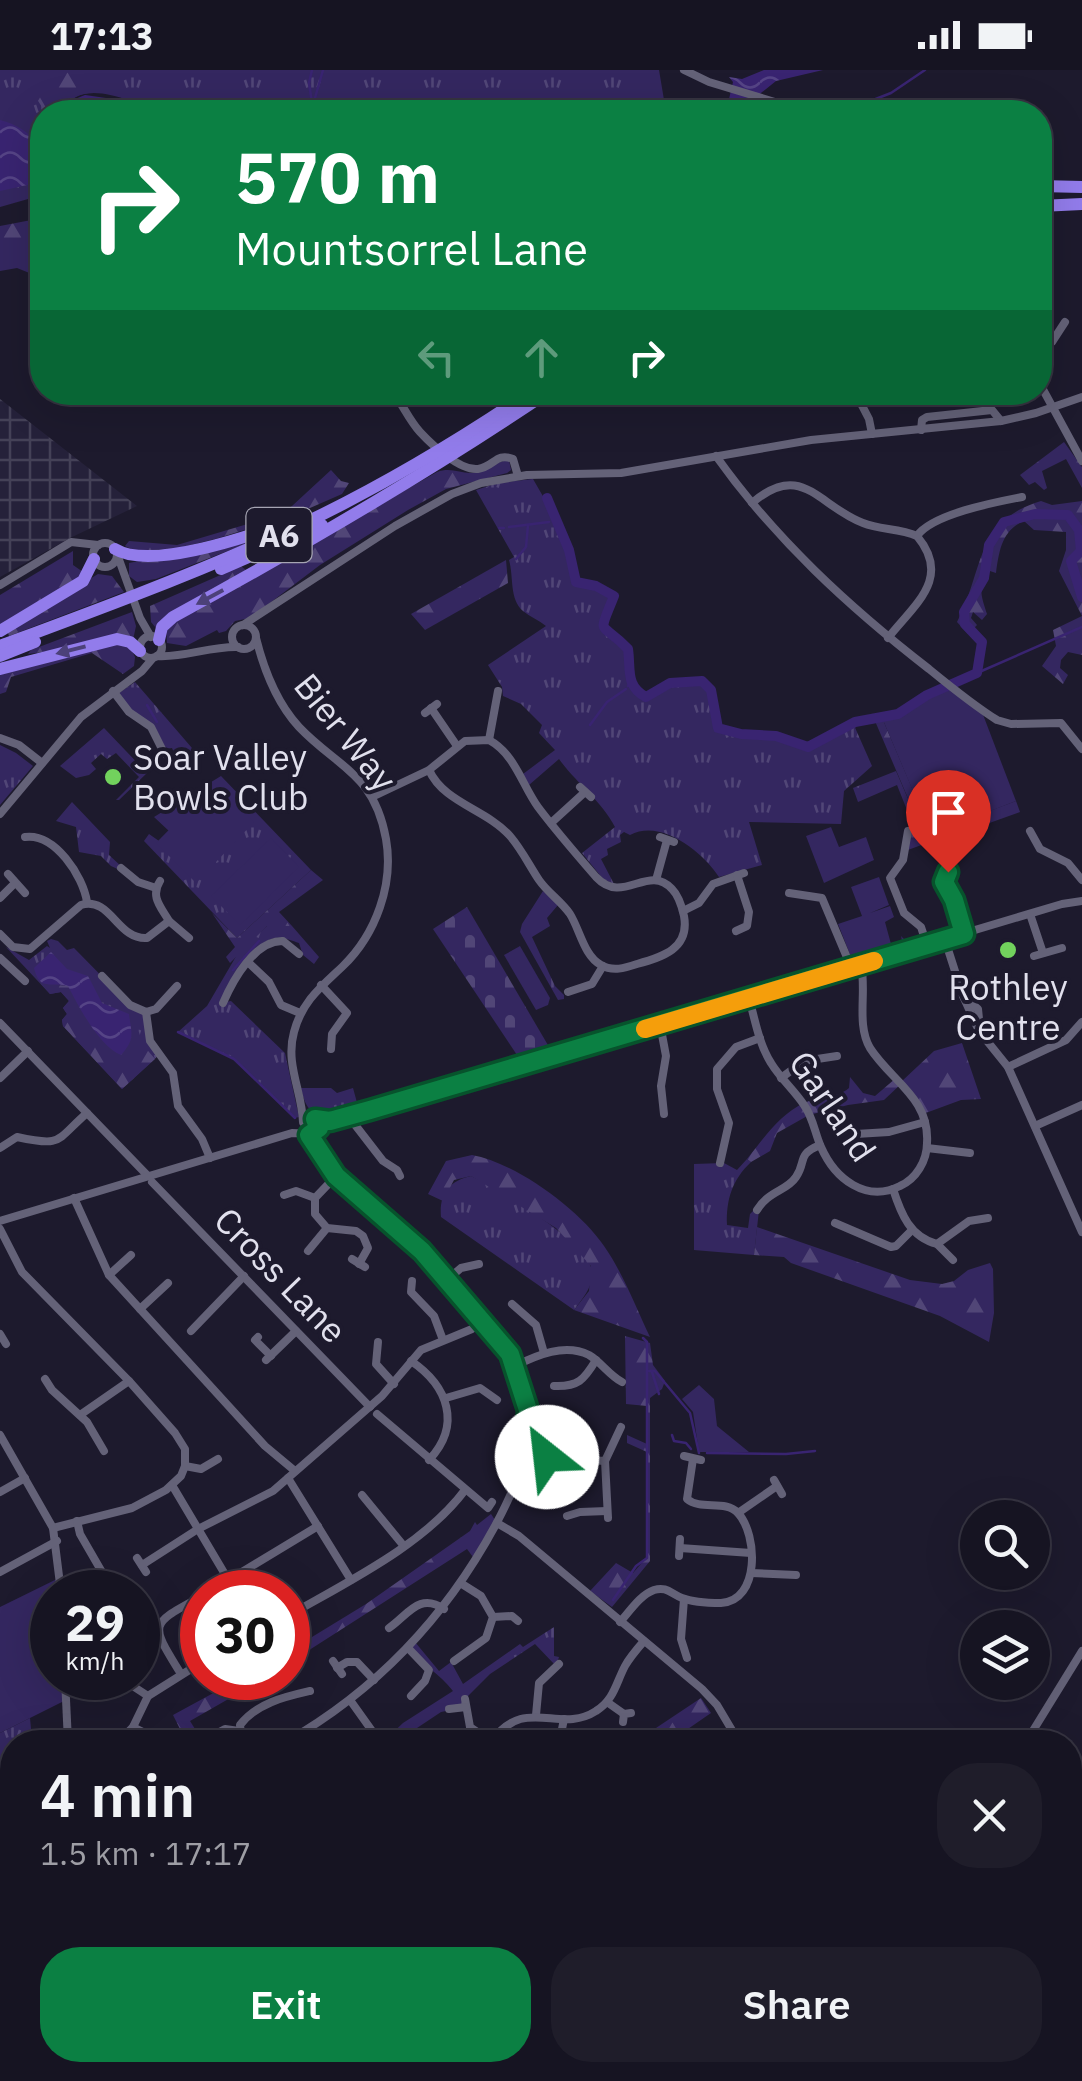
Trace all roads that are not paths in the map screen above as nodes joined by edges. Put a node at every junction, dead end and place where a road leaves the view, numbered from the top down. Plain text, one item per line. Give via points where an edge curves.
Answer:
1 (684, 70) edge
2 (712, 70) edge
3 (709, 82) junction
4 (775, 100) edge
5 (1052, 187) edge
6 (1082, 188) edge
7 (1082, 196) edge
8 (1052, 197) edge
9 (1082, 204) edge
10 (1052, 205) edge
11 (1065, 322) dead end
12 (1052, 342) edge
13 (1082, 397) edge
14 (402, 405) edge
15 (518, 405) edge
16 (862, 405) edge
17 (1052, 406) junction
18 (872, 434) junction
19 (716, 456) junction
20 (1082, 461) edge
21 (431, 463) junction
22 (523, 476) junction
23 (369, 490) junction
24 (386, 496) junction
25 (1016, 496) dead end
26 (752, 503) junction
27 (917, 536) junction
28 (116, 551) junction
29 (97, 557) junction
30 (126, 583) junction
31 (0, 585) edge
32 (267, 611) junction
33 (140, 618) junction
34 (243, 625) junction
35 (0, 631) edge
36 (233, 634) junction
37 (256, 636) junction
38 (888, 638) junction
39 (157, 641) junction
40 (0, 646) edge
41 (217, 646) junction
42 (241, 648) junction
43 (141, 649) junction
44 (186, 653) junction
45 (0, 656) edge
46 (155, 657) junction
47 (261, 663) junction
48 (0, 669) edge
49 (133, 676) junction
50 (112, 691) junction
51 (500, 697) dead end
52 (431, 708) dead end
53 (0, 738) edge
54 (490, 740) junction
55 (457, 746) junction
56 (1082, 749) edge
57 (172, 756) dead end
58 (42, 763) junction
59 (429, 770) junction
60 (585, 792) dead end
61 (372, 797) junction
62 (0, 814) edge
63 (551, 823) junction
64 (1030, 831) dead end
65 (905, 833) dead end
66 (29, 834) dead end
67 (667, 840) dead end
68 (948, 870) dead end
69 (123, 872) dead end
70 (8, 874) dead end
71 (656, 880) junction
72 (1082, 880) edge
73 (15, 883) junction
74 (24, 893) dead end
75 (792, 896) dead end
76 (0, 898) edge
77 (1081, 899) edge
78 (87, 902) junction
79 (683, 911) junction
80 (1030, 914) junction
81 (169, 921) junction
82 (744, 930) dead end
83 (0, 934) edge
84 (964, 934) junction
85 (190, 940) dead end
86 (944, 940) junction
87 (927, 945) junction
88 (1062, 948) dead end
89 (298, 950) dead end
90 (0, 958) edge
91 (249, 963) junction
92 (603, 966) junction
93 (856, 966) junction
94 (102, 976) dead end
95 (21, 979) dead end
96 (321, 984) junction
97 (171, 987) dead end
98 (566, 993) dead end
99 (749, 998) junction
100 (226, 1000) dead end
101 (146, 1012) junction
102 (300, 1013) junction
103 (1082, 1022) edge
104 (0, 1023) edge
105 (660, 1024) junction
106 (760, 1038) junction
107 (328, 1044) dead end
108 (28, 1052) junction
109 (834, 1059) dead end
110 (1008, 1067) junction
111 (0, 1078) edge
112 (781, 1078) junction
113 (1082, 1105) edge
114 (88, 1113) junction
115 (661, 1113) dead end
116 (349, 1116) junction
117 (925, 1122) junction
118 (1035, 1126) junction
119 (311, 1127) junction
120 (861, 1136) dead end
121 (820, 1145) junction
122 (0, 1148) edge
123 (927, 1148) junction
124 (972, 1154) dead end
125 (718, 1157) dead end
126 (210, 1158) junction
127 (399, 1170) dead end
128 (336, 1176) junction
129 (150, 1179) junction
130 (893, 1189) junction
131 (284, 1195) dead end
132 (74, 1198) junction
133 (315, 1198) junction
134 (758, 1203) dead end
135 (985, 1216) dead end
136 (0, 1221) edge
137 (837, 1227) dead end
138 (327, 1228) junction
139 (0, 1229) edge
140 (911, 1230) junction
141 (1082, 1232) edge
142 (936, 1244) junction
143 (896, 1246) junction
144 (308, 1251) dead end
145 (131, 1255) dead end
146 (890, 1259) dead end
147 (952, 1260) dead end
148 (359, 1264) dead end
149 (476, 1267) dead end
150 (109, 1275) junction
151 (244, 1276) junction
152 (446, 1280) junction
153 (412, 1281) dead end
154 (166, 1289) dead end
155 (512, 1304) dead end
156 (140, 1309) junction
157 (483, 1320) junction
158 (191, 1331) dead end
159 (296, 1331) junction
160 (0, 1334) edge
161 (258, 1337) dead end
162 (443, 1340) junction
163 (379, 1341) dead end
164 (6, 1344) dead end
165 (544, 1353) junction
166 (596, 1360) junction
167 (412, 1361) junction
168 (516, 1366) junction
169 (45, 1379) dead end
170 (129, 1381) junction
171 (622, 1382) dead end
172 (394, 1384) junction
173 (554, 1386) dead end
174 (491, 1397) dead end
175 (446, 1398) junction
176 (80, 1414) junction
177 (380, 1414) junction
178 (561, 1429) dead end
179 (621, 1433) dead end
180 (0, 1435) edge
181 (104, 1446) dead end
182 (526, 1456) junction
183 (693, 1458) dead end
184 (218, 1459) dead end
185 (560, 1459) junction
186 (429, 1460) junction
187 (606, 1461) junction
188 (185, 1466) junction
189 (291, 1474) junction
190 (25, 1478) junction
191 (172, 1485) junction
192 (777, 1487) dead end
193 (465, 1490) junction
194 (0, 1492) edge
195 (361, 1494) dead end
196 (492, 1502) dead end
197 (569, 1513) dead end
198 (738, 1514) junction
199 (77, 1522) junction
200 (497, 1523) junction
201 (318, 1526) junction
202 (52, 1528) junction
203 (198, 1529) junction
204 (57, 1541) junction
205 (403, 1545) junction
206 (680, 1548) dead end
207 (751, 1553) junction
208 (142, 1565) dead end
209 (60, 1570) edge
210 (102, 1570) edge
211 (222, 1570) edge
212 (248, 1570) edge
213 (0, 1572) edge
214 (751, 1573) junction
215 (796, 1575) dead end
216 (351, 1580) junction
217 (462, 1584) junction
218 (684, 1599) junction
219 (310, 1603) edge
220 (444, 1609) junction
221 (493, 1616) junction
222 (518, 1622) dead end
223 (620, 1622) junction
224 (389, 1628) dead end
225 (160, 1639) edge
226 (644, 1642) junction
227 (409, 1649) junction
228 (1082, 1651) edge
229 (682, 1655) dead end
230 (455, 1656) dead end
231 (561, 1662) dead end
232 (337, 1668) dead end
233 (180, 1672) edge
234 (374, 1680) junction
235 (413, 1690) dead end
236 (66, 1700) edge
237 (146, 1700) edge
238 (286, 1700) edge
239 (350, 1700) junction
240 (607, 1702) junction
241 (448, 1710) dead end
242 (536, 1715) junction
243 (626, 1716) dead end
244 (564, 1718) junction
245 (133, 1727) junction
246 (68, 1730) edge
247 (130, 1730) edge
248 (138, 1730) edge
249 (240, 1730) edge
250 (304, 1730) edge
251 (371, 1730) edge
252 (474, 1730) edge
253 (505, 1730) edge
254 (562, 1730) edge
255 (731, 1730) edge
256 (1033, 1730) edge
257 (0, 1935) edge
258 (0, 1951) edge

1 - 3 street
2 - 3 street
3 - 4 street
5 - 6 highway
7 - 8 highway
9 - 10 highway
11 - 12 street
13 - 17 street
14 - 22 street via 418,430 459,463 474,470 509,456
15 - 21 highway, A6
16 - 18 street
17 - 18 street via 1001,421
17 - 20 street
18 - 19 street
19 - 22 street via 622,473
19 - 26 street
21 - 23 highway, A6
21 - 24 highway, A6
22 - 32 street via 440,500
23 - 28 highway via 230,540 147,556
23 - 40 highway, A6 via 256,545
24 -> 39 highway via 173,617
24 - 45 highway, A6 via 260,554
25 - 27 street via 929,524
26 - 27 street via 769,490 797,484 858,522
26 - 38 street
27 - 38 street via 932,562 932,582
28 - 29 street via 114,562
28 - 29 street via 106,543
28 - 30 street
29 - 30 street
29 - 31 street via 81,542 66,544
29 - 35 highway via 83,581
30 - 33 street
32 - 34 street
32 - 37 street
33 - 39 street
33 - 43 street
34 - 36 street
34 - 37 street
36 - 41 street
36 - 42 street
37 - 42 street
37 - 47 street, Bier Way
38 - 56 street via 1001,722 1063,724
39 - 43 street
39 - 44 street
39 - 46 street
41 - 42 street
41 - 44 street
42 - 47 street, Bier Way
43 - 46 street
43 -> 48 highway via 117,640
43 - 49 street
44 - 46 street
46 - 49 street
47 - 61 street, Bier Way via 289,715
49 - 50 street
50 - 57 street
50 - 58 street
51 - 54 street
52 - 55 street
53 - 58 street
54 - 55 street
54 - 63 street via 508,756
55 - 59 street
58 - 62 street
59 - 61 street
59 - 92 street via 452,797 507,833
60 - 63 street
61 - 96 street, Bier Way via 388,851 383,896 363,942
63 - 71 street via 608,887
64 - 72 street via 1040,850 1068,863
65 - 87 street via 903,860 891,881
66 - 78 street via 48,842 76,872
67 - 71 street
68 - 84 street via 944,882
69 - 81 street via 158,885 157,904
70 - 73 street
71 - 79 street via 674,890
73 - 74 street
73 - 76 street
75 - 93 street, Garland via 822,898
77 - 80 street
78 - 81 street via 139,938
78 - 83 street via 35,947 14,947
79 - 82 street via 714,884 741,874 749,912
79 - 92 street via 684,933 665,956 620,969
80 - 84 street
80 - 88 street via 1038,955
81 - 85 street
84 - 86 street
86 - 87 street
86 - 110 street via 963,996 978,1009 980,1031
87 - 93 street
89 - 91 street via 269,942
90 - 95 street
91 - 100 street
91 - 102 street via 281,1005
92 - 98 street via 592,984
93 - 99 street
93 - 117 street, Garland via 869,1046 912,1095
94 - 101 street
96 - 102 street, Bier Way
96 - 107 street via 347,1012
97 - 101 street
99 - 105 street
99 - 106 street, Garland
101 - 126 street via 150,1041 174,1073 178,1106
102 - 119 street, Bier Way via 290,1055
103 - 110 street via 1066,1040
104 - 108 street, Cross Lane
105 - 115 street via 666,1056
105 - 116 street
106 - 112 street, Garland
106 - 125 street via 736,1046 717,1069 729,1123
108 - 111 street
108 - 114 street, Cross Lane
109 - 112 street via 804,1062
110 - 118 street
112 - 121 street, Garland via 808,1111
113 - 118 street
114 - 122 street via 54,1142 17,1137
114 - 129 street, Cross Lane
116 - 119 street
116 - 127 street via 383,1161
117 - 120 street
117 - 123 street, Garland
118 - 141 street
119 - 126 street
119 - 128 street, Bier Way
121 - 130 street, Garland via 848,1182 866,1191
121 - 134 street via 805,1153 794,1179
123 - 124 street
123 - 130 street, Garland via 916,1173
126 - 129 street
128 - 133 street
128 - 152 street
129 - 132 street
129 - 151 street, Cross Lane
130 - 140 street
131 - 133 street via 296,1191
132 - 136 street
132 - 150 street
133 - 138 street via 314,1214
135 - 142 street
137 - 143 street
138 - 144 street
138 - 148 street via 364,1236 368,1248
139 - 170 street via 22,1272
140 - 142 street
140 - 143 street
142 - 147 street
143 - 146 street
145 - 150 street
149 - 152 street
150 - 156 street
151 - 158 street
151 - 159 street, Cross Lane
152 - 157 street
153 - 162 street via 408,1292 434,1316
154 - 156 street
155 - 165 street
156 - 189 street
157 - 162 street
157 - 168 street
159 - 161 street via 268,1358
159 - 177 street, Cross Lane
160 - 164 street
162 - 167 street
163 - 172 street via 376,1364
165 - 166 street via 569,1351
165 - 168 street
166 - 171 street
166 - 173 street via 578,1388
167 - 172 street
167 - 175 street
168 - 182 street via 528,1410
169 - 176 street
170 - 176 street
170 - 188 street via 182,1442
172 - 177 street
174 - 175 street via 475,1388
175 - 186 street via 447,1430
176 - 181 street
177 - 186 street, Cross Lane
177 - 189 street
178 - 185 street
179 - 187 street
180 - 190 street
182 - 185 street
182 - 200 street
183 - 198 street via 689,1502
184 - 188 street via 201,1469
185 - 187 street
186 - 193 street, Cross Lane
187 - 197 street via 608,1514
188 - 191 street
189 - 201 street
189 - 203 street
190 - 194 street
190 - 202 street
191 - 199 street via 132,1508
191 - 203 street
192 - 198 street
193 - 196 street, Cross Lane via 488,1508
193 - 205 street via 443,1518
195 - 205 street
198 - 207 street
199 - 202 street
199 - 210 street
200 - 217 street
200 - 223 street
201 - 212 street
201 - 216 street
202 - 204 street
203 - 208 street
203 - 211 street
204 - 209 street
204 - 213 street
205 - 216 street
206 - 207 street
207 - 214 street
214 - 215 street
214 - 218 street via 730,1601
216 - 219 street
217 - 220 street
217 - 221 street
218 - 223 street via 654,1590
218 - 229 street
220 - 224 street via 420,1603
220 - 227 street
221 - 222 street
221 - 230 street via 486,1638
223 - 226 street
225 - 233 street
226 - 240 street
226 - 255 street via 710,1696
227 - 234 street
227 - 235 street via 429,1670
228 - 256 street
231 - 242 street via 539,1683
232 - 234 street via 357,1662
234 - 239 street
236 - 246 street
237 - 245 street
238 - 249 street via 250,1714
239 - 250 street
239 - 251 street
240 - 243 street
240 - 244 street via 586,1716
241 - 252 street via 466,1703
242 - 244 street
242 - 253 street
244 - 254 street
245 - 247 street
245 - 248 street
257 - 258 street

